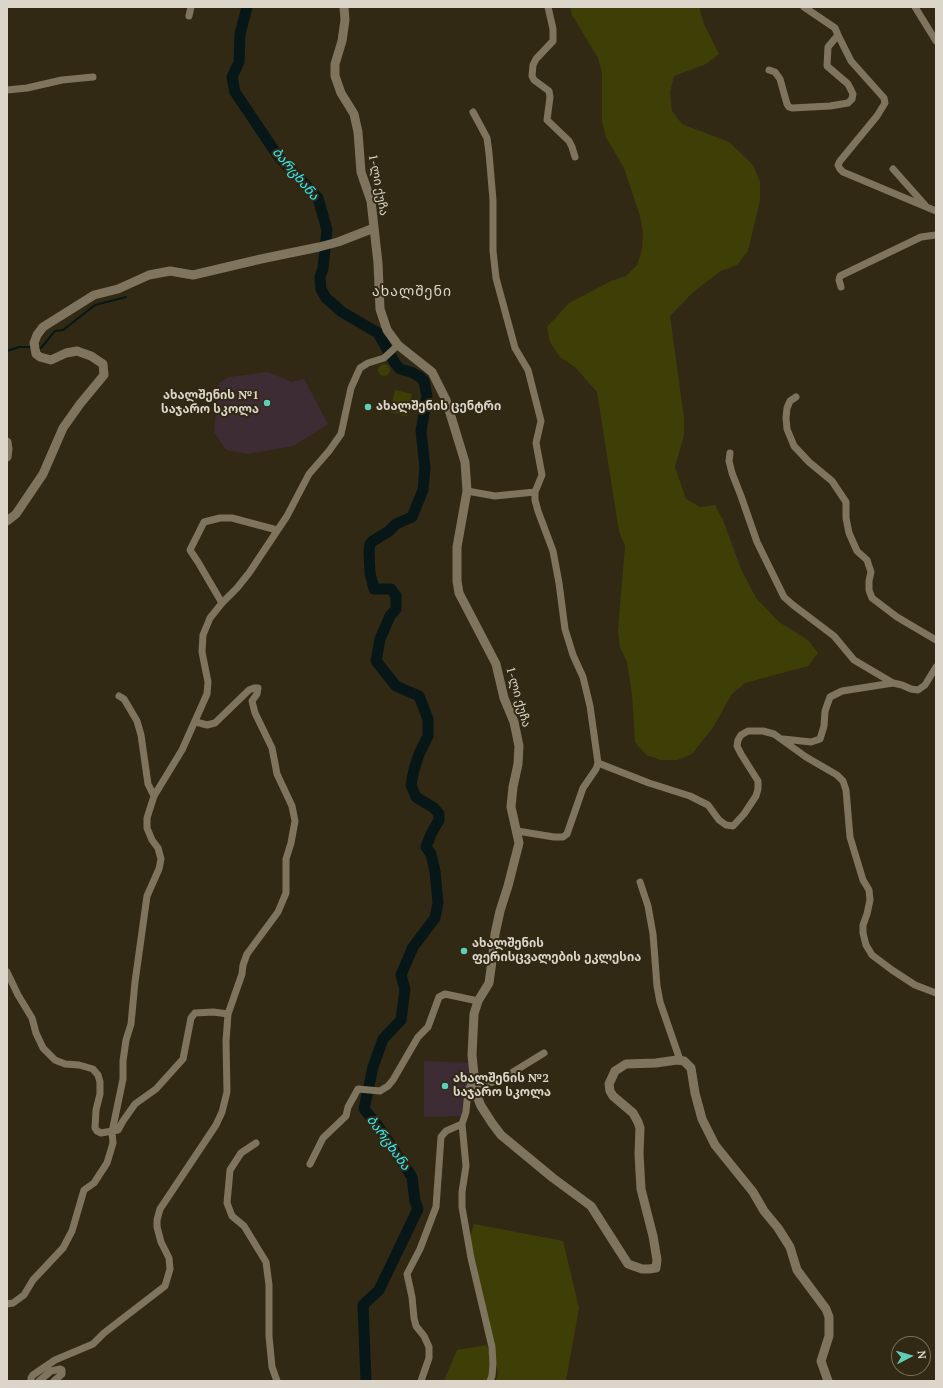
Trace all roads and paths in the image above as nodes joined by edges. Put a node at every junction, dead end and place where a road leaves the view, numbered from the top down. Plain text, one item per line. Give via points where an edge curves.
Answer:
1 (191, 7) edge
2 (344, 7) edge
3 (548, 7) edge
4 (804, 7) edge
5 (915, 7) edge
6 (189, 16) dead end
7 (838, 34) junction
8 (936, 42) edge
9 (769, 70) dead end
10 (93, 77) dead end
11 (7, 90) edge
12 (473, 112) dead end
13 (575, 156) dead end
14 (893, 169) dead end
15 (926, 207) junction
16 (936, 211) edge
17 (374, 228) junction
18 (936, 235) edge
19 (842, 287) dead end
20 (397, 346) junction
21 (796, 397) dead end
22 (7, 442) edge
23 (730, 453) dead end
24 (7, 457) edge
25 (467, 490) junction
26 (535, 492) junction
27 (7, 521) edge
28 (277, 530) junction
29 (222, 603) junction
30 (936, 640) edge
31 (936, 667) edge
32 (893, 683) junction
33 (119, 696) dead end
34 (196, 722) junction
35 (780, 739) junction
36 (598, 763) junction
37 (154, 796) junction
38 (517, 831) junction
39 (640, 882) dead end
40 (7, 972) edge
41 (936, 993) edge
42 (478, 1001) junction
43 (228, 1014) junction
44 (544, 1053) dead end
45 (680, 1060) junction
46 (474, 1082) junction
47 (462, 1124) junction
48 (112, 1132) junction
49 (256, 1143) dead end
50 (310, 1164) dead end
51 (7, 1304) edge
52 (31, 1381) edge
53 (40, 1381) edge
54 (54, 1381) edge
55 (277, 1381) edge
56 (421, 1381) edge
57 (490, 1381) edge
58 (828, 1381) edge

1 - 6 street
2 - 17 street, 1-ლი ქუჩა via 345,20 335,64 335,76 340,93 354,114 361,172 371,201
3 - 13 street via 553,40 536,58 532,76 549,91 547,120 569,141
4 - 7 street via 835,28
5 - 8 street
7 - 9 street via 828,47 827,66 852,89 852,99 848,103 788,107 780,78
7 - 15 street via 851,61 884,98 885,103 840,161 840,169
10 - 11 street
12 - 26 street via 487,138 493,200 496,278 515,348 528,370 541,421 536,443 542,475
14 - 15 street
15 - 16 street via 934,208
17 - 20 street, 1-ლი ქუჩა via 380,308 387,330
17 - 27 street via 319,247 193,275 170,271 148,275 118,289 94,295 43,327 34,343 36,354 52,360 77,351 104,364 104,375 63,428 43,474 16,514
18 - 19 street via 921,237 840,276
20 - 25 street, 1-ლი ქუჩა via 432,372 446,400 465,462
20 - 28 street via 384,358 360,368 352,388 341,434 310,474
21 - 30 street via 790,401 787,408 787,429 794,446 814,468 832,481 846,502 849,533 857,551 867,560 872,598 897,617
22 - 24 street
23 - 32 street via 732,473 757,542 784,597 834,636 854,660
25 - 26 street via 495,496
25 - 38 street, 1-ლი ქუჩა via 457,547 457,581 459,593 496,664 504,698 514,722 519,746 512,807
26 - 36 street via 538,511 553,552 565,629 590,706
28 - 29 street via 249,573
28 - 29 street via 232,518 204,522 190,550
29 - 34 street via 210,618 204,635 202,652 208,682 207,694
31 - 32 street via 925,685 918,690
32 - 35 street via 842,691 830,697 820,739 811,742
33 - 37 street via 124,699 137,721 148,784
34 - 37 street
34 - 43 street via 207,725 215,723 249,690 258,688 252,700 255,713 272,748 277,774 292,806 295,822 286,859 286,894 278,912 247,954
35 - 36 street via 763,731 748,731 738,740 737,746 758,781 758,789 744,814 733,826 726,825 708,805 690,796
35 - 41 street via 843,781 850,837 863,880 869,890 870,900 863,934 872,955 915,984
36 - 38 street via 583,788 567,834 554,837
37 - 48 street via 147,818 147,828 161,859 146,896 131,1024 126,1040 123,1079
38 - 42 street, 1-ლი ქუჩა via 519,843 494,934 494,954 489,983
39 - 45 street via 653,934 660,1002
40 - 48 street via 32,1018 43,1048 55,1060 65,1064 79,1064 93,1069 98,1075 100,1094 95,1128 101,1133
42 - 46 street, 1-ლი ქუჩა via 474,1014
42 - 50 street via 445,994 439,997 428,1027 418,1037 393,1080 380,1091 358,1089 346,1116 323,1138
43 - 48 street via 196,1013 191,1018 183,1058 156,1089 135,1104 118,1130
43 - 52 street via 227,1092 222,1112 160,1209 157,1220 161,1242 169,1258 170,1269 165,1286 93,1344 55,1360 33,1375
44 - 46 street via 500,1080 486,1084
45 - 46 street, 1-ლი ქუჩა via 626,1064 615,1071 609,1084 613,1096 633,1113 640,1128 641,1189 657,1260 656,1268 649,1269 628,1264 592,1206 501,1135 481,1106
45 - 58 street via 684,1060 691,1068 702,1119 715,1145 750,1187 778,1228 790,1247 797,1270 826,1309 829,1336 821,1360
46 - 47 street via 468,1090
47 - 56 street via 446,1131 442,1137 436,1207 407,1274 416,1326 429,1347 429,1358
47 - 57 street via 466,1166 462,1207 492,1347
48 - 51 street via 114,1143 107,1163 94,1183 84,1190 72,1231 63,1248 33,1280 24,1295
49 - 55 street via 241,1153 230,1170 228,1203 232,1216 244,1226 266,1262 269,1285 269,1336 272,1367
53 - 54 street via 51,1370 60,1369 62,1374

